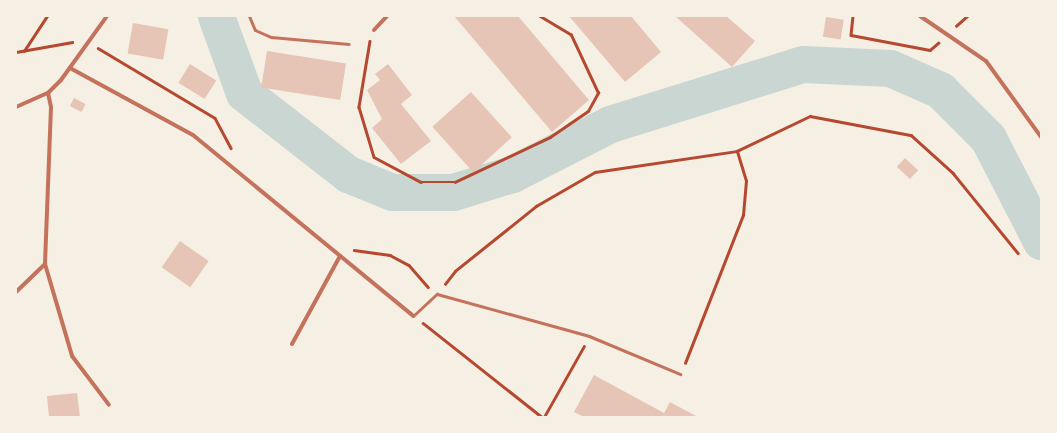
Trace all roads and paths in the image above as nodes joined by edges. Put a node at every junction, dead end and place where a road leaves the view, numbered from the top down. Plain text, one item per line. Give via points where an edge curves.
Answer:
1 (47, 16) edge
2 (107, 16) edge
3 (249, 16) edge
4 (387, 16) edge
5 (539, 16) edge
6 (853, 16) edge
7 (920, 16) edge
8 (967, 16) edge
9 (374, 30) joint
10 (949, 32) junction
11 (88, 42) junction
12 (349, 44) dead end
13 (24, 51) junction
14 (16, 52) edge
15 (70, 68) junction
16 (48, 93) junction
17 (16, 107) edge
18 (1041, 137) edge
19 (235, 151) dead end
20 (738, 151) junction
21 (346, 249) dead end
22 (1018, 253) dead end
23 (340, 256) junction
24 (45, 264) junction
25 (16, 292) edge
26 (437, 294) junction
27 (433, 298) junction
28 (413, 316) junction
29 (589, 336) junction
30 (292, 344) dead end
31 (680, 374) joint
32 (108, 405) dead end
33 (543, 417) edge

1 - 13 path
2 - 11 street
3 - 12 lane via 255,30 272,37
4 - 9 street
5 - 9 path via 571,35 598,93 588,110 550,137 455,182 421,182 374,157 359,107
6 - 10 path via 850,36 889,45 930,50
7 - 10 street
8 - 10 path
10 - 18 street via 986,61
11 - 13 path via 68,41
11 - 15 street
11 - 19 path via 215,118
13 - 14 path
15 - 16 street
15 - 23 street via 193,135
16 - 17 street
16 - 24 street via 51,107
20 - 22 path via 810,116 911,135 953,173
20 - 26 path via 595,172 536,206 455,271
20 - 31 path via 746,181 743,215
21 - 27 path via 390,255 409,265 422,278
23 - 28 street
23 - 30 street
24 - 25 street
24 - 32 street via 72,356
26 - 27 lane
26 - 29 lane
27 - 28 lane
28 - 33 path
29 - 31 lane
29 - 33 path

